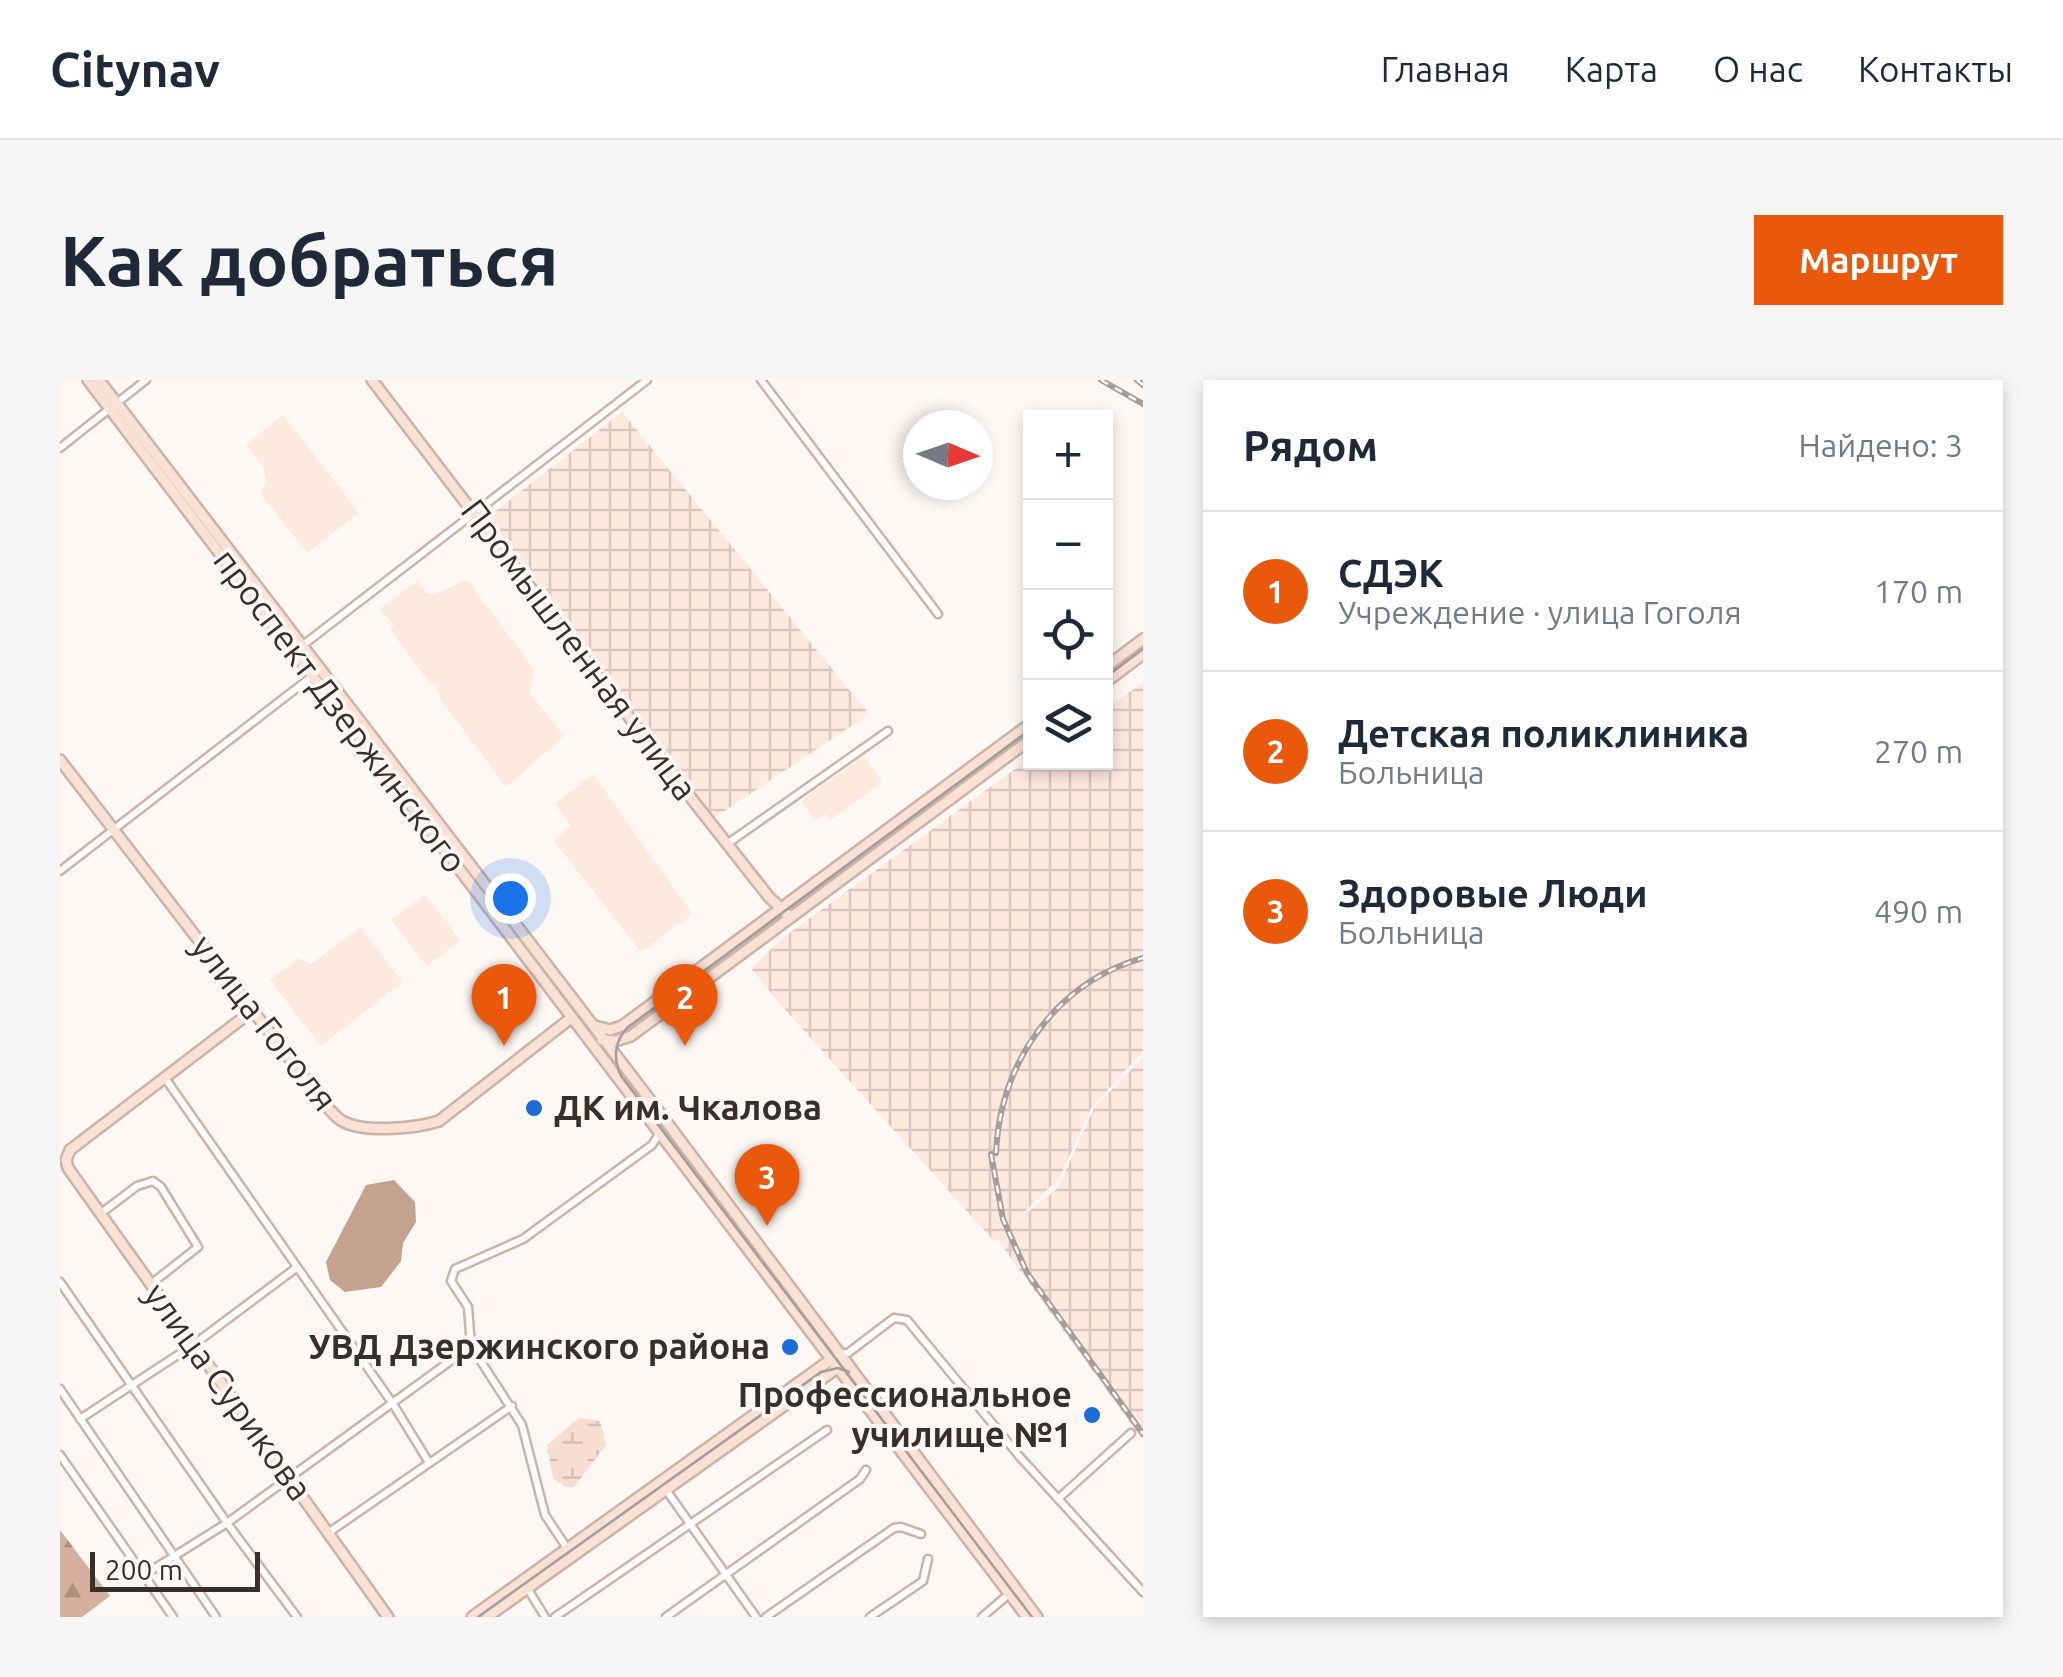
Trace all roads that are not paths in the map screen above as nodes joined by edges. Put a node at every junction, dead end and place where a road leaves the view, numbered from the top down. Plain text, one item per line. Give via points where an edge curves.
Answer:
1 (88, 380) edge
2 (99, 380) edge
3 (146, 380) edge
4 (372, 380) edge
5 (647, 380) edge
6 (762, 380) edge
7 (112, 405) junction
8 (60, 448) edge
9 (474, 511) junction
10 (938, 614) dead end
11 (1143, 639) edge
12 (297, 649) junction
13 (1143, 654) edge
14 (1113, 662) edge
15 (316, 674) junction
16 (1109, 680) edge
17 (1023, 728) edge
18 (888, 730) dead end
19 (1023, 744) edge
20 (60, 760) edge
21 (112, 830) junction
22 (728, 844) junction
23 (60, 871) edge
24 (780, 908) junction
25 (790, 917) junction
26 (252, 1011) junction
27 (572, 1018) junction
28 (589, 1022) junction
29 (622, 1026) junction
30 (581, 1030) junction
31 (631, 1036) junction
32 (603, 1040) junction
33 (616, 1041) junction
34 (613, 1053) junction
35 (626, 1069) junction
36 (165, 1078) junction
37 (618, 1078) junction
38 (659, 1134) junction
39 (99, 1214) junction
40 (297, 1268) junction
41 (60, 1282) edge
42 (151, 1284) junction
43 (193, 1345) junction
44 (472, 1346) junction
45 (840, 1359) junction
46 (132, 1386) junction
47 (60, 1389) edge
48 (393, 1404) junction
49 (512, 1406) junction
50 (80, 1419) junction
51 (827, 1430) dead end
52 (1131, 1433) dead end
53 (60, 1455) edge
54 (428, 1461) junction
55 (866, 1470) dead end
56 (290, 1478) junction
57 (664, 1486) junction
58 (1058, 1498) junction
59 (690, 1522) junction
60 (226, 1523) junction
61 (328, 1533) junction
62 (921, 1534) dead end
63 (570, 1554) junction
64 (175, 1558) junction
65 (928, 1558) dead end
66 (726, 1574) junction
67 (144, 1575) junction
68 (525, 1585) junction
69 (1013, 1592) junction
70 (1143, 1592) edge
71 (173, 1617) edge
72 (216, 1617) edge
73 (297, 1617) edge
74 (388, 1617) edge
75 (472, 1617) edge
76 (487, 1617) edge
77 (545, 1617) edge
78 (555, 1617) edge
79 (666, 1617) edge
80 (756, 1617) edge
81 (766, 1617) edge
82 (870, 1617) edge
83 (982, 1617) edge
84 (1026, 1617) edge
85 (1037, 1617) edge

1 - 7 main road, проспект Дзержинского
2 - 7 main road, проспект Дзержинского
3 - 7 street
4 - 9 main road, Промышленная улица
5 - 9 street
6 - 10 street
7 - 8 street
7 - 12 main road, проспект Дзержинского
9 - 12 street
9 - 22 main road, Промышленная улица
11 - 14 main road
12 - 15 main road, проспект Дзержинского
13 - 16 main road
15 - 21 street
15 - 27 main road, проспект Дзержинского
15 - 28 main road, проспект Дзержинского
17 - 24 main road
18 - 22 street
19 - 25 main road
20 - 21 main road, улица Гоголя
21 - 23 street
21 - 26 main road, улица Гоголя
22 - 24 main road, Промышленная улица
24 - 25 main road, Промышленная улица
24 - 29 main road
25 - 31 main road
26 - 27 main road, улица Гоголя via 338,1119 379,1128 439,1120
26 - 36 main road
27 - 30 main road, проспект Дзержинского
28 - 29 main road
28 - 32 main road, проспект Дзержинского
29 - 33 main road
30 - 32 main road
30 - 37 main road, проспект Дзержинского
31 - 33 main road
31 - 35 main road
32 - 33 main road
32 - 34 main road, проспект Дзержинского
33 - 34 main road
34 - 35 main road, проспект Дзержинского
34 - 37 main road
35 - 45 main road, проспект Дзержинского
36 - 39 main road, улица Сурикова via 70,1150 68,1168
36 - 40 street
37 - 38 main road, проспект Дзержинского
38 - 44 street via 523,1239 455,1268 451,1281 468,1307
38 - 45 main road, проспект Дзержинского
39 - 42 main road, улица Сурикова
39 - 42 street via 143,1182 161,1188 198,1248
40 - 43 street
40 - 48 street
41 - 46 street
42 - 43 main road, улица Сурикова
43 - 46 street
43 - 56 main road, улица Сурикова
44 - 48 street
44 - 49 street
45 - 57 main road
45 - 57 main road via 825,1376
45 - 58 street via 894,1318 908,1320
45 - 69 main road, проспект Дзержинского
46 - 50 street
46 - 60 street
47 - 50 street
48 - 54 street
48 - 56 street
49 - 54 street
49 - 63 street via 528,1441 544,1515
50 - 64 street
51 - 59 street
52 - 58 street
53 - 67 street
54 - 61 street
55 - 66 street
56 - 60 street
56 - 61 main road, улица Сурикова
57 - 59 street
57 - 63 main road
58 - 70 street
59 - 66 street
59 - 78 street
60 - 64 street
60 - 73 street
61 - 74 main road, улица Сурикова
62 - 81 street via 894,1528
63 - 68 main road
64 - 67 street
64 - 72 street
65 - 82 street via 923,1581
66 - 79 street
66 - 80 street
67 - 71 street
68 - 75 main road
68 - 76 main road
68 - 77 street
69 - 83 street
69 - 84 main road, проспект Дзержинского
69 - 85 main road, проспект Дзержинского

